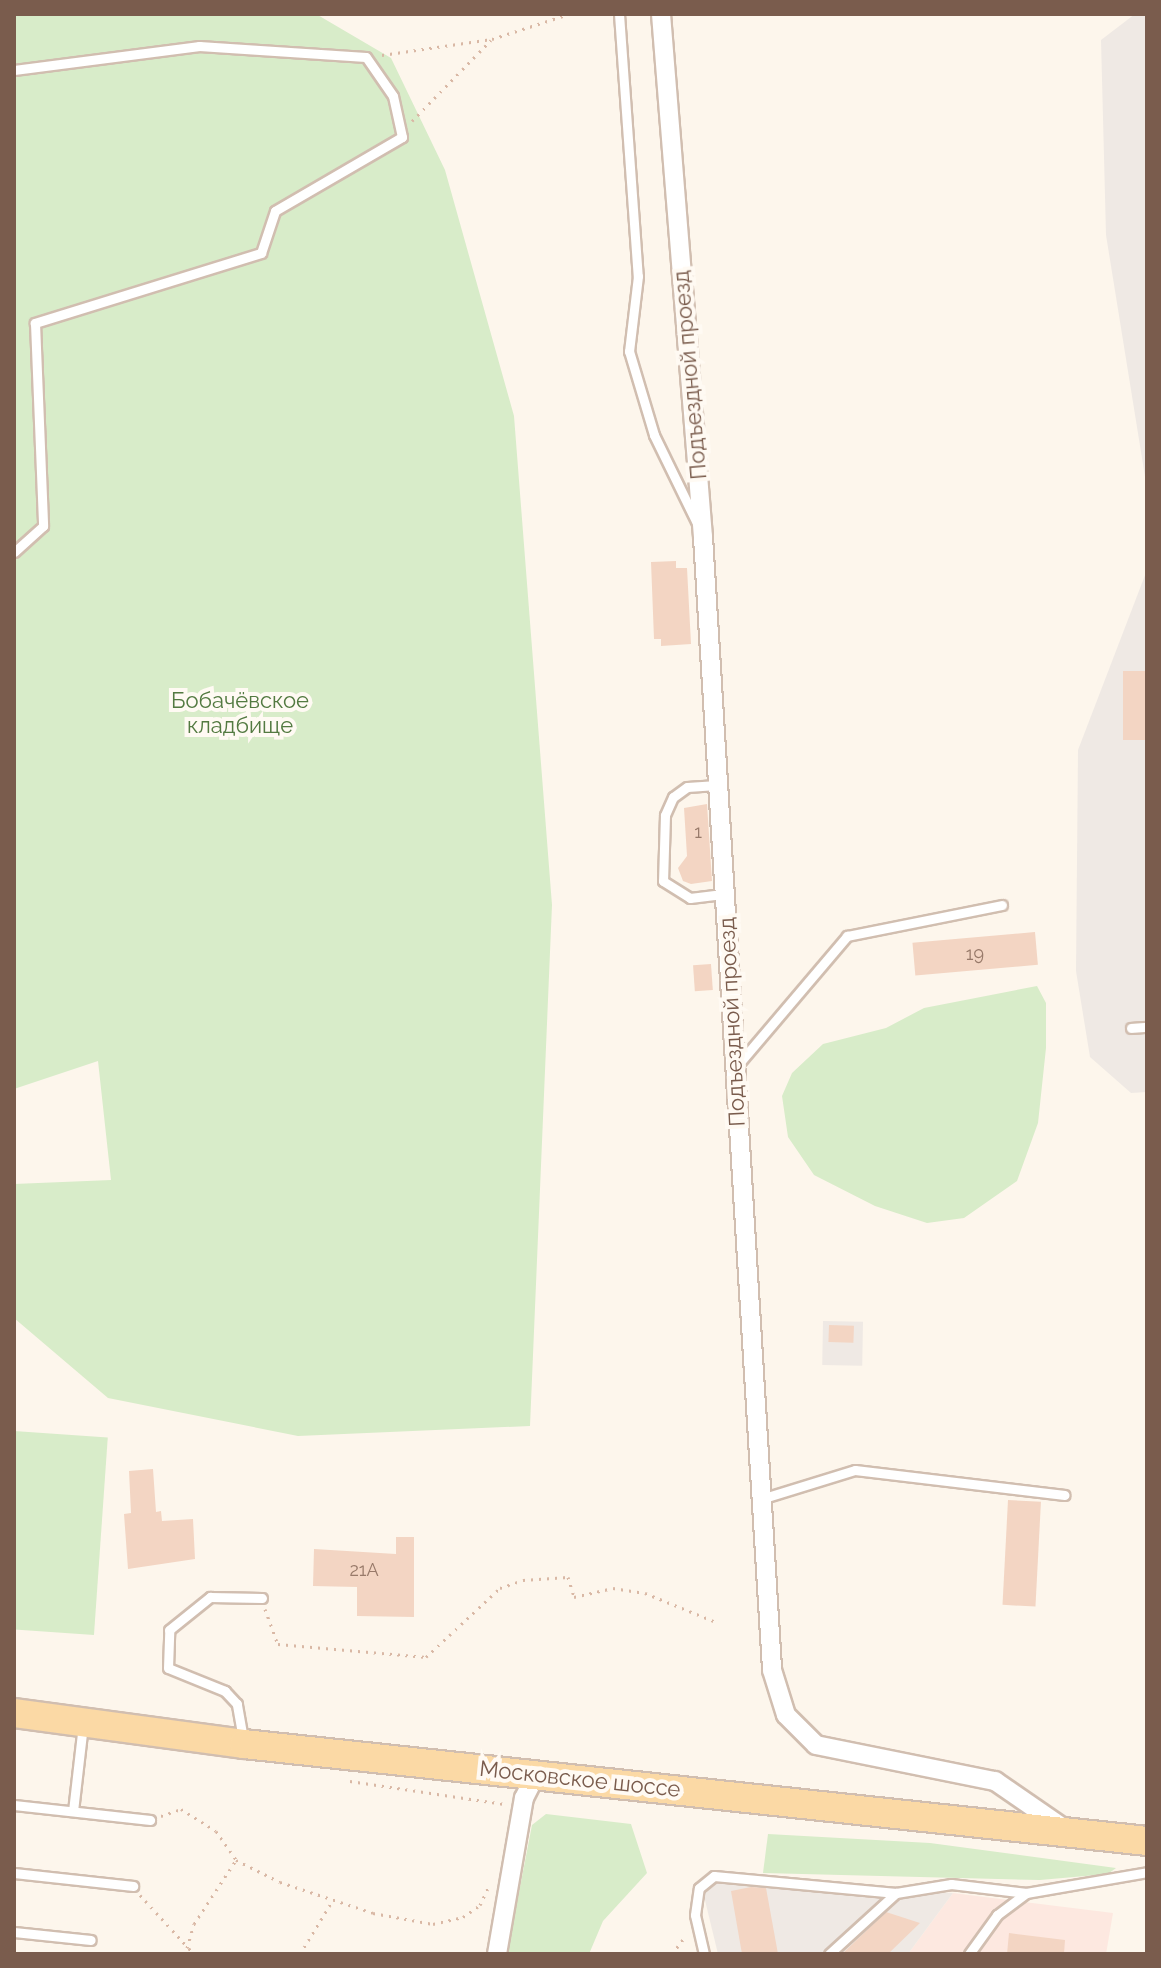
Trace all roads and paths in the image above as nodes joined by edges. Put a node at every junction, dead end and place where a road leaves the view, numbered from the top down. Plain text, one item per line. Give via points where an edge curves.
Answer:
1 (569, 14) edge
2 (619, 14) edge
3 (661, 14) edge
4 (492, 39) junction
5 (366, 57) junction
6 (14, 70) edge
7 (401, 132) junction
8 (703, 537) junction
9 (14, 552) edge
10 (717, 785) junction
11 (725, 894) junction
12 (1002, 905) dead end
13 (1147, 1027) edge
14 (1131, 1028) dead end
15 (734, 1070) junction
16 (1065, 1495) dead end
17 (764, 1498) junction
18 (262, 1598) joint
19 (716, 1622) dead end
20 (14, 1713) edge
21 (83, 1722) junction
22 (244, 1744) junction
23 (535, 1776) junction
24 (14, 1805) edge
25 (73, 1811) junction
26 (150, 1820) joint
27 (1068, 1831) junction
28 (1147, 1841) edge
29 (515, 1852) junction
30 (236, 1860) junction
31 (1147, 1872) edge
32 (14, 1873) edge
33 (133, 1886) joint
34 (896, 1893) junction
35 (1026, 1893) junction
36 (333, 1900) junction
37 (14, 1932) edge
38 (91, 1940) dead end
39 (187, 1948) junction
40 (194, 1954) edge
41 (300, 1954) edge
42 (497, 1954) edge
43 (704, 1954) edge
44 (829, 1954) edge
45 (969, 1954) edge

1 - 4 path
2 - 8 lane via 638,276 629,351 654,435
3 - 8 street, Подъездной проезд
4 - 5 path
4 - 7 path
5 - 6 lane via 199,46
5 - 7 lane via 393,96
7 - 9 lane via 402,137 275,211 261,253 35,323 43,526
8 - 10 street, Подъездной проезд
10 - 11 street, Подъездной проезд
10 - 11 lane via 687,787 673,797 665,815 663,881 690,898
11 - 15 street, Подъездной проезд
12 - 15 lane via 847,936
13 - 14 lane
15 - 17 street, Подъездной проезд
16 - 17 lane via 855,1470
17 - 27 street, Подъездной проезд via 772,1670 786,1715 804,1737 816,1745 995,1781
18 - 19 path via 278,1644 426,1657 500,1588 568,1577 574,1597 590,1598 613,1588 645,1593
18 - 22 lane via 210,1597 169,1630 168,1668 225,1691 237,1704
20 - 21 main road, Московское шоссе
21 - 22 main road, Московское шоссе
21 - 25 lane
22 - 23 main road, Московское шоссе
23 - 27 main road, Московское шоссе
23 - 29 street via 524,1798
24 - 25 lane
25 - 26 lane
26 - 30 path via 181,1809 216,1831
27 - 28 main road, Московское шоссе
29 - 36 path via 500,1862 480,1905 463,1917 433,1924
29 - 42 street
30 - 36 path
30 - 39 path via 194,1924
31 - 35 lane
32 - 33 lane
33 - 39 path
34 - 35 lane via 951,1884
34 - 43 lane via 714,1876 699,1888 695,1915
34 - 44 lane
35 - 45 lane via 997,1915
36 - 41 path
37 - 38 lane
39 - 40 path

